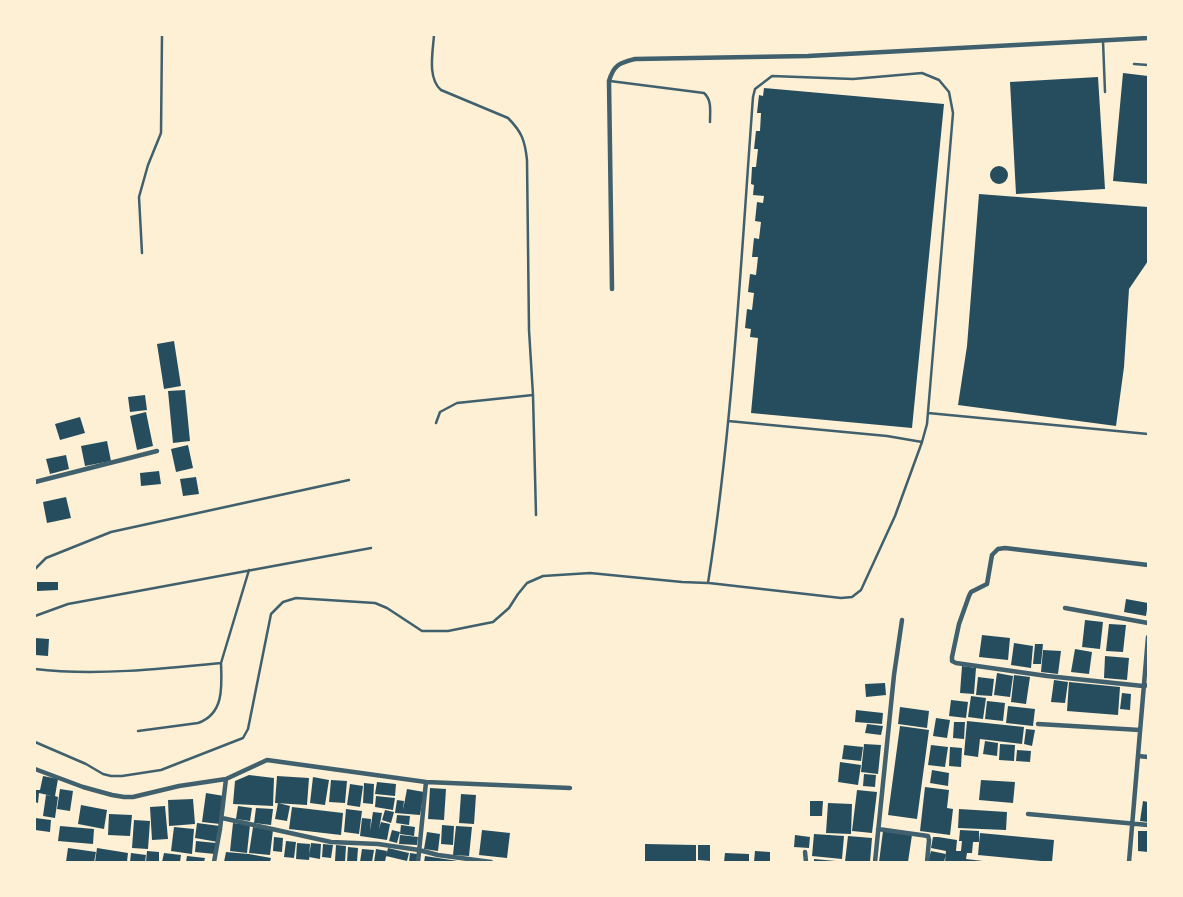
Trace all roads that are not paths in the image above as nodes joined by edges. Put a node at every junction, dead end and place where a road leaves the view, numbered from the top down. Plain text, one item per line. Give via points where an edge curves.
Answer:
1 (162, 35) edge
2 (434, 35) edge
3 (1148, 38) edge
4 (1103, 39) junction
5 (1134, 64) dead end
6 (1148, 65) edge
7 (608, 81) junction
8 (1105, 92) dead end
9 (710, 122) dead end
10 (142, 253) dead end
11 (612, 289) dead end
12 (533, 395) junction
13 (928, 413) junction
14 (728, 421) junction
15 (436, 423) dead end
16 (1148, 434) edge
17 (922, 442) junction
18 (157, 452) dead end
19 (349, 480) dead end
20 (35, 482) edge
21 (536, 515) dead end
22 (370, 548) dead end
23 (1148, 565) edge
24 (35, 568) edge
25 (249, 570) junction
26 (708, 583) junction
27 (1065, 608) dead end
28 (35, 616) edge
29 (902, 620) dead end
30 (1148, 623) edge
31 (1148, 637) edge
32 (221, 664) junction
33 (35, 669) edge
34 (1146, 685) edge
35 (1142, 702) junction
36 (1148, 702) edge
37 (1038, 724) dead end
38 (1140, 730) junction
39 (138, 732) dead end
40 (35, 742) edge
41 (1138, 756) junction
42 (1148, 757) edge
43 (35, 769) edge
44 (226, 779) junction
45 (426, 782) junction
46 (570, 788) dead end
47 (1028, 814) dead end
48 (222, 818) junction
49 (1132, 823) junction
50 (1148, 825) edge
51 (878, 830) junction
52 (419, 850) junction
53 (805, 852) dead end
54 (214, 862) edge
55 (418, 862) edge
56 (491, 862) edge
57 (806, 862) edge
58 (876, 862) edge
59 (927, 862) edge
60 (1129, 862) edge

1 - 10 lane via 161,134 139,197
2 - 12 lane via 436,86 508,118 525,142
3 - 4 street
4 - 7 street via 808,56 636,59 621,63 612,70
4 - 8 lane
5 - 6 lane
7 - 9 lane via 704,93 710,104
7 - 11 street
12 - 15 lane via 457,403 440,412
12 - 21 lane
13 - 14 lane via 953,113 949,92 939,80 922,73 853,79 772,76 755,88 753,97
13 - 16 lane
13 - 17 lane
14 - 17 lane
14 - 26 lane via 716,541
17 - 26 lane via 870,573 861,590 852,596 841,598
18 - 20 street
19 - 24 lane via 111,532 46,558
22 - 25 lane
23 - 34 street via 998,549 992,555 987,584 969,596 952,657 956,663
25 - 28 lane via 68,604
25 - 32 lane
26 - 40 lane via 590,573 543,576 527,583 509,608 493,622 448,631 422,631 375,603 296,598 283,602 271,614 248,729 243,738 161,770 116,776 104,774
27 - 30 street
29 - 51 street
31 - 34 street
32 - 33 lane via 109,671
32 - 39 lane via 220,698 216,710 206,720
34 - 35 street
35 - 36 lane
35 - 38 street
37 - 38 street
38 - 41 street
41 - 42 street
41 - 49 street
43 - 44 street via 83,787 124,797
44 - 45 street via 267,760
44 - 48 street
45 - 46 street
45 - 52 street
47 - 49 street
48 - 52 street via 331,842
48 - 54 street
49 - 50 street
49 - 60 street
51 - 58 street
51 - 59 street via 928,836
52 - 55 street
52 - 56 street
53 - 57 street

